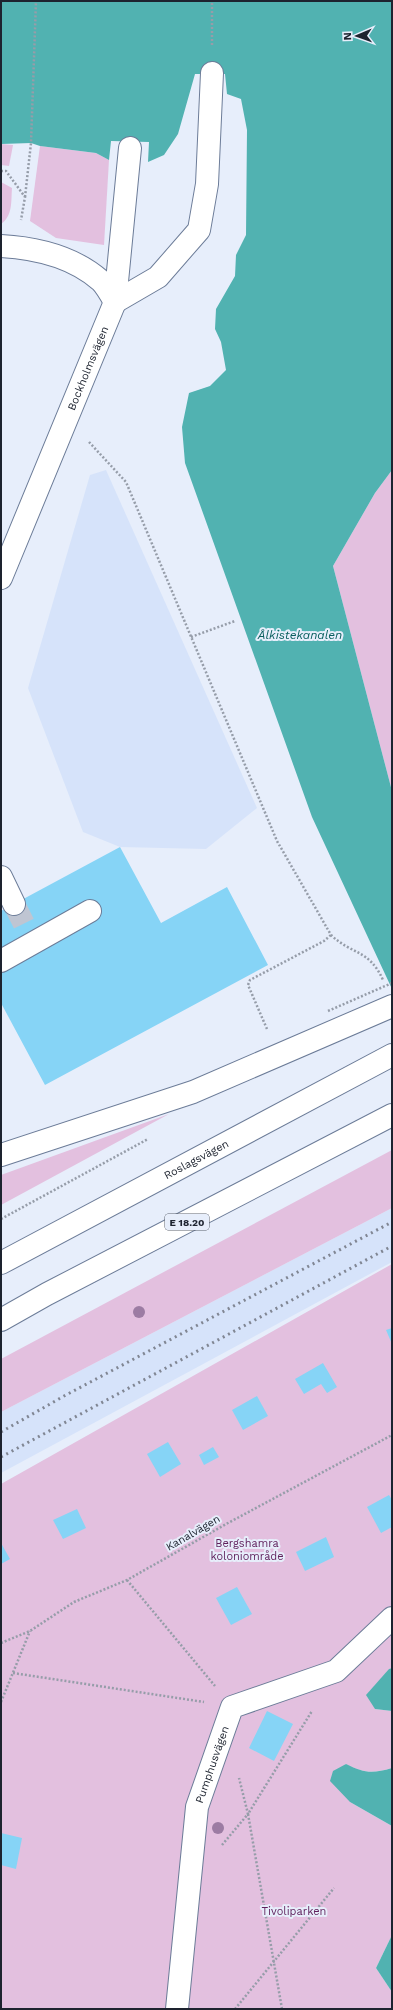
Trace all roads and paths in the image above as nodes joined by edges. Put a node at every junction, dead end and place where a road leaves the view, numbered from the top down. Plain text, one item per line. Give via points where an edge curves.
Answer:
1 (36, 1) edge
2 (212, 1) edge
3 (212, 74) joint
4 (130, 148) dead end
5 (1, 170) edge
6 (25, 197) junction
7 (9, 246) edge
8 (115, 302) junction
9 (67, 420) junction
10 (1, 578) edge
11 (235, 621) dead end
12 (191, 637) junction
13 (1, 877) edge
14 (14, 904) tunnel mouth
15 (90, 912) dead end
16 (331, 935) junction
17 (1, 961) edge
18 (376, 966) dead end
19 (392, 983) edge
20 (392, 1006) edge
21 (332, 1021) junction
22 (270, 1035) dead end
23 (392, 1056) edge
24 (392, 1115) edge
25 (152, 1136) dead end
26 (1, 1155) edge
27 (1, 1219) edge
28 (1, 1263) edge
29 (1, 1320) edge
30 (392, 1435) edge
31 (127, 1580) junction
32 (392, 1618) edge
33 (30, 1631) junction
34 (1, 1643) edge
35 (13, 1673) junction
36 (1, 1702) edge
37 (232, 1707) junction
38 (312, 1710) dead end
39 (334, 1888) dead end
40 (274, 1961) junction
41 (177, 2009) edge
42 (235, 2009) edge
43 (282, 2009) edge

1 - 6 path via 32,143
2 - 3 path
3 - 8 main road via 207,184 199,230 158,277
4 - 8 main road, Bockholmsvägen
5 - 6 path via 6,171
6 - 7 path
7 - 8 main road via 68,259 102,282
8 - 9 main road, Bockholmsvägen
9 - 10 main road, Bockholmsvägen
9 - 12 path via 126,482
11 - 12 path
12 - 16 path via 277,841
13 - 14 main road
15 - 17 main road
16 - 18 path via 369,958
16 - 22 path via 250,980 248,985
19 - 21 path, bridge
20 - 21 main road
21 - 26 main road via 193,1092
23 - 28 main road, Roslagsvägen
24 - 29 main road, E 18.20
25 - 27 path
30 - 31 path, Kanalvägen
31 - 33 path, Kanalvägen via 74,1602
31 - 37 path
32 - 37 main road via 336,1671
33 - 34 path, Kanalvägen
33 - 35 path
35 - 36 path
35 - 37 path
37 - 41 main road, Pumphusvägen via 198,1807
38 - 40 path via 248,1814
39 - 40 path
40 - 42 path
40 - 43 path

